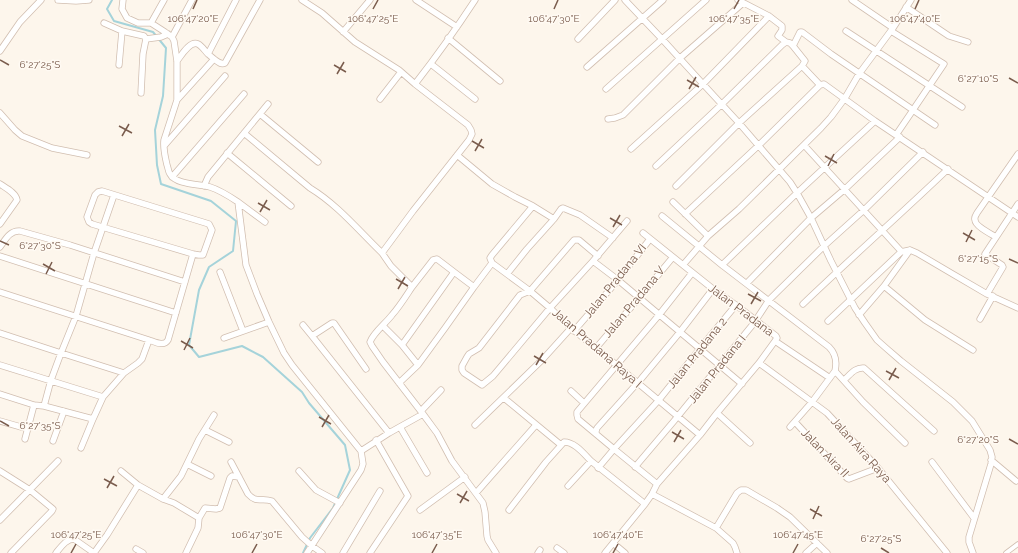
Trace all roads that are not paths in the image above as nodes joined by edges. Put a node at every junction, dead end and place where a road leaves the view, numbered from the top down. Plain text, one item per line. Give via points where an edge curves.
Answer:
1 (41, 0) edge
2 (58, 0) edge
3 (89, 0) edge
4 (123, 0) edge
5 (164, 0) edge
6 (192, 0) edge
7 (236, 0) edge
8 (260, 0) edge
9 (302, 0) edge
10 (370, 0) edge
11 (416, 0) edge
12 (476, 0) edge
13 (615, 0) edge
14 (625, 0) edge
15 (663, 0) edge
16 (706, 0) edge
17 (852, 0) edge
18 (911, 0) edge
19 (741, 1) edge
20 (906, 7) junction
21 (769, 16) junction
22 (642, 18) junction
23 (104, 23) dead end
24 (151, 23) junction
25 (457, 27) junction
26 (892, 30) junction
27 (122, 31) junction
28 (846, 31) dead end
29 (344, 32) junction
30 (170, 36) junction
31 (448, 38) junction
32 (578, 39) dead end
33 (662, 39) junction
34 (146, 40) junction
35 (786, 42) junction
36 (968, 42) dead end
37 (793, 46) junction
38 (0, 51) edge
39 (876, 51) junction
40 (208, 54) junction
41 (680, 58) junction
42 (214, 59) junction
43 (177, 62) junction
44 (431, 64) junction
45 (119, 65) dead end
46 (802, 66) junction
47 (587, 67) dead end
48 (401, 72) junction
49 (859, 74) junction
50 (225, 76) dead end
51 (500, 81) dead end
52 (414, 84) junction
53 (703, 84) junction
54 (820, 85) junction
55 (930, 86) junction
56 (606, 89) dead end
57 (141, 93) dead end
58 (244, 94) dead end
59 (845, 98) junction
60 (380, 99) dead end
61 (475, 99) dead end
62 (177, 100) junction
63 (268, 104) dead end
64 (722, 104) junction
65 (962, 107) dead end
66 (913, 110) junction
67 (0, 113) edge
68 (260, 114) junction
69 (608, 118) dead end
70 (875, 121) junction
71 (739, 123) junction
72 (935, 125) dead end
73 (244, 133) junction
74 (898, 136) junction
75 (804, 145) junction
76 (164, 146) junction
77 (758, 146) junction
78 (631, 149) dead end
79 (923, 152) junction
80 (227, 153) junction
81 (1018, 154) edge
82 (457, 155) junction
83 (87, 156) dead end
84 (318, 162) dead end
85 (656, 166) dead end
86 (825, 167) junction
87 (779, 169) junction
88 (948, 169) junction
89 (172, 177) junction
90 (0, 184) edge
91 (204, 186) junction
92 (676, 186) dead end
93 (845, 189) junction
94 (797, 193) junction
95 (114, 195) junction
96 (988, 197) junction
97 (238, 202) junction
98 (673, 202) dead end
99 (1018, 204) edge
100 (291, 206) dead end
101 (533, 206) junction
102 (864, 210) junction
103 (1012, 213) junction
104 (685, 214) junction
105 (662, 216) dead end
106 (1018, 217) edge
107 (811, 218) junction
108 (554, 219) junction
109 (627, 221) dead end
110 (265, 222) dead end
111 (0, 223) edge
112 (103, 227) junction
113 (882, 231) junction
114 (643, 233) dead end
115 (708, 236) junction
116 (996, 237) junction
117 (613, 238) junction
118 (650, 239) junction
119 (700, 246) junction
120 (824, 246) junction
121 (0, 247) edge
122 (910, 250) junction
123 (901, 252) junction
124 (94, 253) junction
125 (382, 253) junction
126 (193, 254) junction
127 (0, 256) edge
128 (598, 256) junction
129 (673, 257) junction
130 (593, 261) junction
131 (492, 263) junction
132 (722, 265) junction
133 (683, 266) junction
134 (837, 271) junction
135 (220, 272) dead end
136 (454, 272) junction
137 (692, 273) junction
138 (507, 274) junction
139 (618, 280) junction
140 (185, 282) junction
141 (86, 283) junction
142 (747, 283) junction
143 (884, 286) junction
144 (412, 287) junction
145 (474, 287) junction
146 (713, 290) junction
147 (530, 291) junction
148 (0, 292) edge
149 (990, 295) junction
150 (639, 298) junction
151 (851, 299) junction
152 (769, 300) junction
153 (803, 304) dead end
154 (736, 305) junction
155 (550, 308) junction
156 (1018, 308) edge
157 (176, 313) junction
158 (659, 315) junction
159 (859, 315) junction
160 (76, 316) junction
161 (980, 319) dead end
162 (756, 321) junction
163 (828, 321) dead end
164 (269, 322) junction
165 (303, 325) dead end
166 (384, 326) junction
167 (573, 330) junction
168 (243, 331) junction
169 (680, 332) junction
170 (0, 334) edge
171 (312, 336) junction
172 (224, 338) dead end
173 (149, 340) junction
174 (775, 341) junction
175 (402, 345) junction
176 (596, 348) junction
177 (700, 349) junction
178 (973, 350) dead end
179 (61, 353) junction
180 (759, 363) junction
181 (0, 365) edge
182 (418, 365) junction
183 (617, 366) junction
184 (720, 366) junction
185 (366, 369) dead end
186 (835, 371) junction
187 (124, 373) junction
188 (830, 378) junction
189 (51, 380) junction
190 (844, 380) junction
191 (399, 383) junction
192 (637, 384) junction
193 (742, 384) junction
194 (441, 390) dead end
195 (572, 391) dead end
196 (0, 394) edge
197 (103, 397) junction
198 (504, 398) junction
199 (658, 401) junction
200 (812, 402) junction
201 (584, 403) junction
202 (34, 405) junction
203 (44, 406) junction
204 (64, 411) junction
205 (422, 413) junction
206 (717, 413) junction
207 (214, 415) dead end
208 (678, 417) junction
209 (93, 419) junction
210 (0, 421) edge
211 (795, 422) junction
212 (475, 425) dead end
213 (536, 425) junction
214 (400, 427) junction
215 (790, 428) dead end
216 (28, 429) junction
217 (205, 430) junction
218 (934, 430) dead end
219 (389, 433) junction
220 (596, 434) junction
221 (700, 435) junction
222 (25, 438) dead end
223 (376, 440) junction
224 (53, 441) dead end
225 (229, 442) dead end
226 (750, 443) dead end
227 (905, 443) dead end
228 (561, 445) junction
229 (81, 448) dead end
230 (614, 449) junction
231 (361, 451) junction
232 (991, 460) junction
233 (58, 461) dead end
234 (591, 461) junction
235 (231, 462) dead end
236 (932, 462) dead end
237 (187, 464) junction
238 (635, 466) junction
239 (598, 468) junction
240 (878, 468) junction
241 (0, 471) edge
242 (121, 471) dead end
243 (299, 471) dead end
244 (427, 473) dead end
245 (211, 476) dead end
246 (239, 477) junction
247 (465, 477) junction
248 (1016, 480) dead end
249 (656, 484) junction
250 (138, 485) junction
251 (568, 486) dead end
252 (30, 490) junction
253 (380, 491) dead end
254 (476, 493) junction
255 (652, 494) junction
256 (163, 499) junction
257 (339, 503) junction
258 (645, 504) junction
259 (420, 510) dead end
260 (509, 510) dead end
261 (199, 518) junction
262 (974, 518) junction
263 (0, 520) edge
264 (716, 528) junction
265 (613, 543) junction
266 (817, 543) junction
267 (1018, 544) edge
268 (311, 545) junction
269 (557, 548) dead end
270 (136, 549) dead end
271 (11, 553) edge
272 (56, 553) edge
273 (94, 553) edge
274 (143, 553) edge
275 (186, 553) edge
276 (308, 553) edge
277 (322, 553) edge
278 (343, 553) edge
279 (370, 553) edge
280 (496, 553) edge
281 (564, 553) edge
282 (605, 553) edge
283 (625, 553) edge
284 (737, 553) edge
285 (806, 553) edge
286 (827, 553) edge
287 (947, 553) edge
288 (973, 553) edge
289 (1006, 553) edge

1 - 38 street via 20,22
2 - 3 street
4 - 24 street via 122,9 127,18 138,23
5 - 24 street
6 - 30 street
7 - 40 street
8 - 42 street via 225,63 220,64
9 - 29 street
10 - 29 street
11 - 25 street
12 - 25 street
13 - 32 street
14 - 22 street
15 - 22 street
16 - 33 street
17 - 26 street
18 - 20 street
19 - 21 street
19 - 41 street
20 - 26 street
20 - 36 street via 949,36
21 - 35 street via 782,26 778,36
21 - 53 street
22 - 33 street
22 - 47 street
23 - 27 street
24 - 30 street
25 - 31 street
26 - 39 street
26 - 55 street via 944,64
27 - 34 street via 144,36
27 - 45 street
28 - 39 street
29 - 48 street
30 - 34 street
30 - 43 street via 176,48
31 - 44 street
31 - 51 street
33 - 41 street
33 - 56 street
34 - 57 street
35 - 37 street
35 - 64 street
37 - 46 street via 805,61
37 - 49 street via 802,32
39 - 49 street
39 - 55 street
40 - 42 street
40 - 43 street via 198,44 193,43
41 - 53 street
41 - 69 street via 623,115
42 - 62 street
43 - 62 street
44 - 52 street
44 - 61 street
46 - 54 street
46 - 71 street
48 - 52 street
48 - 60 street
49 - 59 street
49 - 66 street
50 - 76 street
52 - 82 street via 468,125 472,134
53 - 64 street
53 - 78 street
54 - 59 street via 824,84
54 - 77 street
55 - 65 street
55 - 66 street
58 - 89 street
59 - 70 street
59 - 75 street
62 - 76 street
63 - 68 street
64 - 71 street
64 - 85 street
66 - 72 street
66 - 74 street
67 - 83 street via 22,136 52,148
68 - 73 street
68 - 84 street
70 - 74 street
70 - 86 street
71 - 77 street
71 - 92 street
73 - 80 street
73 - 125 street via 337,208
74 - 79 street
74 - 93 street
75 - 86 street
75 - 87 street
76 - 89 street
77 - 87 street
77 - 104 street
79 - 88 street
79 - 102 street, Jalan Pradana I
80 - 91 street
80 - 100 street
81 - 96 street
82 - 101 street via 492,184
82 - 125 street
86 - 93 street
86 - 94 street
87 - 94 street
87 - 115 street
88 - 96 street
88 - 113 street
89 - 91 street
90 - 111 street via 17,197
91 - 97 street via 211,187
93 - 102 street
93 - 107 street
94 - 107 street
94 - 132 street
95 - 112 street
95 - 112 street via 98,192 87,217 92,224
95 - 126 street via 209,224 212,230 205,252 203,255
96 - 103 street
96 - 116 street via 975,216 975,221
97 - 110 street
97 - 164 street via 246,265
98 - 104 street
99 - 103 street
101 - 108 street
101 - 131 street via 490,258
102 - 113 street
102 - 120 street, Jalan Pradana I
103 - 106 street
103 - 116 street
104 - 115 street
105 - 119 street
107 - 120 street
107 - 142 street
108 - 117 street via 561,209 565,208 580,215
108 - 138 street
109 - 117 street
112 - 124 street
112 - 126 street
113 - 123 street
113 - 134 street
114 - 118 street, Jalan Pradana VI
115 - 119 street
116 - 149 street via 985,254 1003,267
117 - 128 street
118 - 129 street, Jalan Pradana
118 - 139 street, Jalan Pradana VI
119 - 132 street
119 - 133 street
120 - 134 street
120 - 152 street, Jalan Pradana I
121 - 124 street via 16,230
122 - 123 street
122 - 143 street
122 - 149 street
123 - 151 street
124 - 140 street
124 - 141 street
125 - 144 street
126 - 140 street
127 - 141 street
128 - 130 street
128 - 147 street via 579,240 574,240
129 - 133 street, Jalan Pradana
129 - 150 street, Jalan Pradana V
130 - 139 street
130 - 155 street
131 - 138 street, Jalan Pradana Raya I
131 - 145 street
132 - 142 street
133 - 137 street, Jalan Pradana
134 - 151 street
134 - 153 street
135 - 168 street
136 - 144 street via 435,258
136 - 145 street
136 - 175 street
137 - 146 street, Jalan Pradana
137 - 158 street
138 - 147 street, Jalan Pradana Raya I
139 - 150 street
139 - 167 street, Jalan Pradana VI
140 - 157 street
141 - 157 street
141 - 160 street
142 - 152 street
143 - 159 street
143 - 178 street via 925,320
144 - 166 street
145 - 182 street
146 - 154 street, Jalan Pradana
146 - 169 street
147 - 155 street, Jalan Pradana Raya I
147 - 155 street via 520,295 479,348 469,354 462,366 464,373 482,386
148 - 160 street
149 - 156 street
149 - 161 street
150 - 158 street
150 - 176 street, Jalan Pradana V
151 - 159 street
151 - 163 street
152 - 162 street, Jalan Pradana I
152 - 186 street via 829,346 834,354
154 - 162 street, Jalan Pradana
154 - 177 street, Jalan Pradana 2
155 - 167 street, Jalan Pradana Raya I
157 - 173 street via 167,342 161,344
158 - 169 street
158 - 183 street
159 - 232 street via 877,340 954,402 972,421 990,450
160 - 173 street
160 - 179 street
162 - 174 street, Jalan Pradana via 776,336
162 - 184 street, Jalan Pradana I
164 - 168 street
164 - 231 street via 292,365
165 - 171 street
166 - 175 street
166 - 191 street via 370,342
167 - 176 street, Jalan Pradana Raya I
167 - 198 street, Jalan Pradana VI
168 - 172 street
169 - 177 street
169 - 192 street
170 - 179 street
171 - 185 street via 334,323
171 - 219 street
173 - 187 street via 142,359
174 - 180 street
174 - 188 street, Jalan Pradana
175 - 182 street
176 - 183 street, Jalan Pradana Raya I
177 - 184 street
177 - 199 street, Jalan Pradana 2
179 - 187 street
179 - 189 street
180 - 193 street
180 - 200 street, Jalan Aira Raya
181 - 189 street
182 - 191 street
183 - 192 street, Jalan Pradana Raya I
183 - 201 street
184 - 193 street
184 - 208 street, Jalan Pradana I
186 - 188 street
186 - 190 street
187 - 197 street
188 - 200 street
189 - 197 street
189 - 203 street
190 - 218 street via 856,368 864,368
190 - 227 street
191 - 205 street
192 - 199 street, Jalan Pradana Raya I
192 - 220 street via 598,428
193 - 206 street
194 - 205 street
195 - 201 street
196 - 202 street
197 - 209 street
198 - 212 street, Jalan Pradana VI
198 - 213 street
199 - 208 street, Jalan Pradana Raya I
199 - 230 street, Jalan Pradana 2
200 - 211 street
200 - 240 street, Jalan Aira Raya via 827,413
201 - 220 street via 577,412 578,418
202 - 203 street
202 - 216 street
203 - 204 street
204 - 209 street
204 - 224 street
205 - 214 street
205 - 247 street via 437,433 452,462
206 - 221 street
206 - 226 street
207 - 217 street
208 - 221 street, Jalan Pradana Raya I
208 - 238 street, Jalan Pradana I
209 - 229 street
210 - 216 street
211 - 215 street
211 - 240 street, Jalan Aira II via 847,478 852,479
213 - 228 street
213 - 254 street
214 - 219 street
214 - 244 street
216 - 222 street
217 - 225 street
217 - 237 street
219 - 223 street
220 - 230 street
221 - 249 street
223 - 231 street
223 - 279 street via 408,496
228 - 234 street via 567,442 574,445
228 - 260 street
230 - 238 street
230 - 239 street, Jalan Pradana 2
231 - 257 street via 361,470
232 - 248 street
232 - 262 street
233 - 252 street
234 - 239 street
234 - 251 street
235 - 246 street
236 - 262 street
237 - 245 street
237 - 256 street
238 - 249 street
239 - 258 street
240 - 287 street, Jalan Aira Raya
241 - 252 street
242 - 250 street
243 - 257 street via 316,490
246 - 261 street via 230,478 220,508 205,508
246 - 268 street via 252,498 272,501
247 - 254 street
247 - 259 street
249 - 255 street
250 - 256 street
250 - 273 street
252 - 263 street
252 - 271 street via 53,508
253 - 278 street
254 - 280 street via 483,503 488,540
255 - 258 street
255 - 264 street
256 - 261 street
257 - 268 street
258 - 265 street
261 - 275 street via 198,528
262 - 288 street via 968,542
264 - 266 street via 737,493 746,490 790,517
264 - 284 street via 733,543
265 - 282 street
265 - 283 street
266 - 285 street
266 - 286 street
267 - 289 street
268 - 276 street
268 - 277 street
269 - 281 street
270 - 274 street
272 - 273 street via 70,539 74,539

